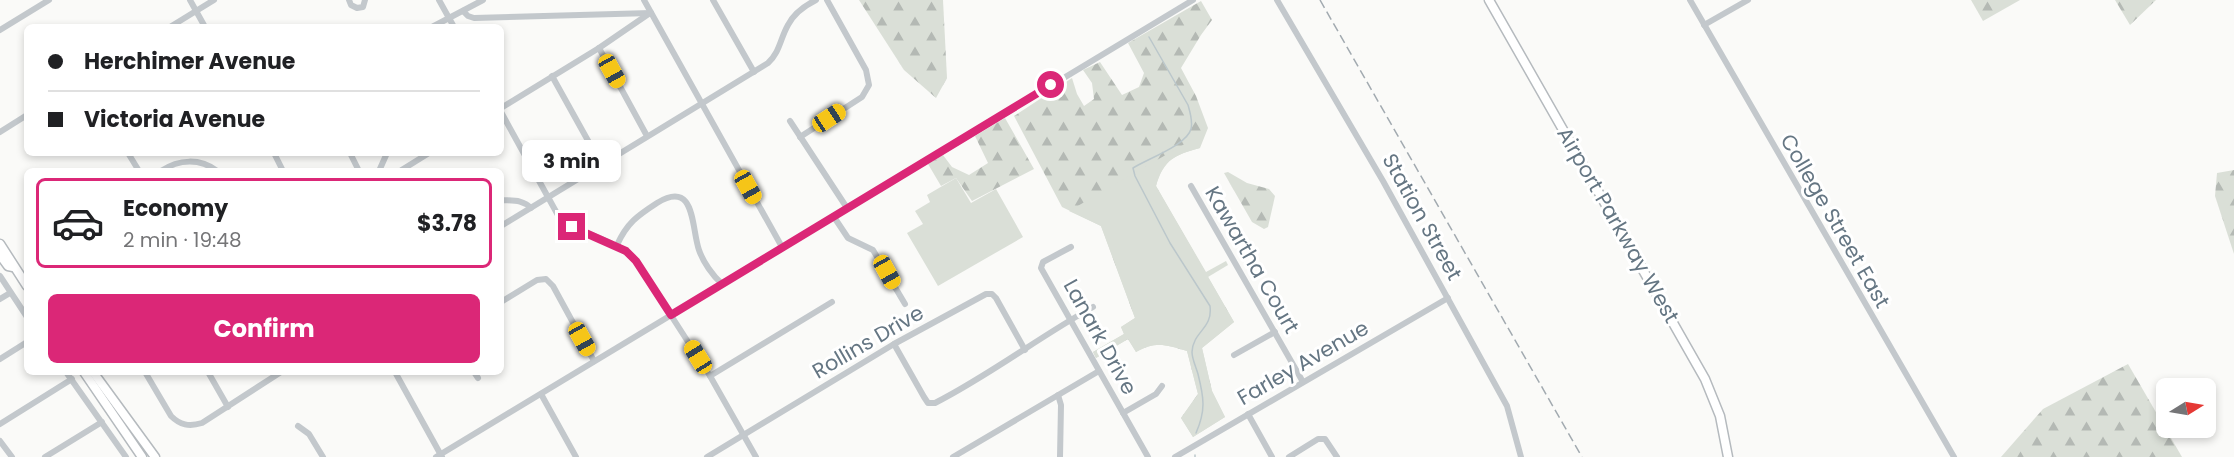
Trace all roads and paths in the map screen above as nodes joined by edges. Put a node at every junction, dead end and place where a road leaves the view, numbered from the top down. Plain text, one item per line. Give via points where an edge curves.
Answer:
1 (50, 0) edge
2 (190, 0) edge
3 (214, 0) edge
4 (349, 0) edge
5 (366, 0) edge
6 (439, 0) edge
7 (483, 0) edge
8 (644, 0) edge
9 (713, 0) edge
10 (816, 0) edge
11 (827, 0) edge
12 (1193, 0) edge
13 (1277, 0) edge
14 (1489, 0) edge
15 (1690, 0) edge
16 (1748, 0) edge
17 (196, 11) junction
18 (463, 11) junction
19 (651, 13) junction
20 (449, 18) junction
21 (175, 24) edge
22 (203, 24) edge
23 (439, 24) edge
24 (452, 24) edge
25 (1704, 25) junction
26 (0, 30) edge
27 (599, 48) junction
28 (754, 72) junction
29 (552, 76) junction
30 (702, 103) junction
31 (504, 108) edge
32 (504, 116) edge
33 (24, 117) edge
34 (789, 121) dead end
35 (0, 132) edge
36 (647, 136) junction
37 (800, 137) junction
38 (424, 156) edge
39 (600, 164) junction
40 (167, 168) edge
41 (212, 168) edge
42 (405, 168) edge
43 (1191, 186) dead end
44 (547, 198) junction
45 (504, 200) edge
46 (531, 208) junction
47 (847, 208) junction
48 (834, 217) junction
49 (504, 224) edge
50 (0, 244) edge
51 (617, 245) junction
52 (782, 247) junction
53 (1071, 247) dead end
54 (0, 255) edge
55 (14, 267) junction
56 (0, 276) edge
57 (24, 282) edge
58 (722, 284) junction
59 (10, 293) junction
60 (1448, 298) junction
61 (0, 299) edge
62 (504, 300) edge
63 (832, 302) dead end
64 (905, 304) dead end
65 (1093, 308) dead end
66 (24, 313) edge
67 (671, 315) junction
68 (1071, 320) junction
69 (1275, 332) junction
70 (24, 344) edge
71 (894, 344) junction
72 (1025, 350) junction
73 (1234, 355) dead end
74 (0, 359) edge
75 (594, 361) junction
76 (1099, 371) junction
77 (69, 375) edge
78 (86, 375) edge
79 (95, 375) edge
80 (148, 375) edge
81 (210, 375) edge
82 (268, 375) edge
83 (277, 375) edge
84 (397, 375) edge
85 (710, 376) junction
86 (72, 379) junction
87 (271, 380) junction
88 (1303, 382) junction
89 (1162, 386) dead end
90 (541, 394) junction
91 (1058, 395) junction
92 (228, 407) junction
93 (1123, 413) junction
94 (1248, 414) junction
95 (102, 422) junction
96 (0, 424) edge
97 (298, 426) dead end
98 (744, 434) junction
99 (0, 441) edge
100 (440, 456) edge
101 (12, 457) edge
102 (45, 457) edge
103 (126, 457) edge
104 (142, 457) edge
105 (155, 457) edge
106 (323, 457) edge
107 (576, 457) edge
108 (707, 457) edge
109 (756, 457) edge
110 (953, 457) edge
111 (1060, 457) edge
112 (1148, 457) edge
113 (1175, 457) edge
114 (1272, 457) edge
115 (1289, 457) edge
116 (1336, 457) edge
117 (1521, 457) edge
118 (1728, 457) edge
119 (1954, 457) edge

1 - 26 street
2 - 17 street
3 - 17 street
4 - 5 street via 357,8 363,7
6 - 20 street
7 - 18 street
8 - 19 street
9 - 28 street
10 - 28 street via 794,15 776,53
11 - 37 street via 866,70 869,85 862,97
12 - 47 street
13 - 60 street, Station Street
14 - 118 main road, Airport Parkway West via 1705,379 1720,416
15 - 25 street, College Street East
16 - 25 street
17 - 21 street
17 - 22 street
18 - 19 street via 474,18
18 - 20 street
19 - 27 street
19 - 30 street
20 - 23 street
20 - 24 street
25 - 119 street, College Street East
27 - 29 street
27 - 36 street
28 - 30 street
29 - 31 street
29 - 39 street
30 - 36 street
30 - 52 street
32 - 44 street
33 - 35 street
34 - 37 street
36 - 39 street
37 - 47 street
38 - 42 street
39 - 44 street
40 - 41 street via 190,161
43 - 69 street, Kawartha Court
44 - 46 street
44 - 51 street via 559,217 572,227
45 - 46 street via 521,201
46 - 49 street
47 - 48 street
48 - 52 street
48 - 64 street via 848,238 873,250
50 - 55 main road
51 - 58 street via 623,231 637,216 674,195 681,198 692,215 703,259
51 - 67 street via 636,261
52 - 58 street
53 - 68 street, Lanark Drive via 1041,264
54 - 55 main road via 8,266
55 - 57 main road
56 - 59 street
58 - 67 street
59 - 61 street
59 - 66 street
60 - 88 street, Farley Avenue
60 - 117 street, Station Street via 1507,406
62 - 75 street via 537,280 546,279
63 - 85 street
65 - 68 street
67 - 75 street
67 - 85 street
68 - 72 street
68 - 76 street, Lanark Drive
69 - 73 street
69 - 88 street, Kawartha Court
70 - 74 street
71 - 72 street, Rollins Drive via 992,294
71 - 72 street via 924,397 934,403
71 - 98 street, Rollins Drive
75 - 90 street
76 - 91 street
76 - 93 street, Lanark Drive
77 - 86 street
78 - 104 main road
79 - 105 main road
80 - 92 street via 176,422 193,426
81 - 92 street
82 - 87 street
83 - 87 street
84 - 100 street
85 - 98 street
86 - 95 street
86 - 96 street
87 - 92 street
88 - 94 street, Farley Avenue
89 - 93 street via 1156,394
90 - 100 street
90 - 107 street
91 - 110 street
91 - 111 street
93 - 112 street, Lanark Drive
94 - 113 street, Farley Avenue
94 - 114 street
95 - 102 street
95 - 103 street
97 - 106 street via 309,434
98 - 108 street, Rollins Drive
98 - 109 street
99 - 101 street
115 - 116 street via 1318,439 1325,439

